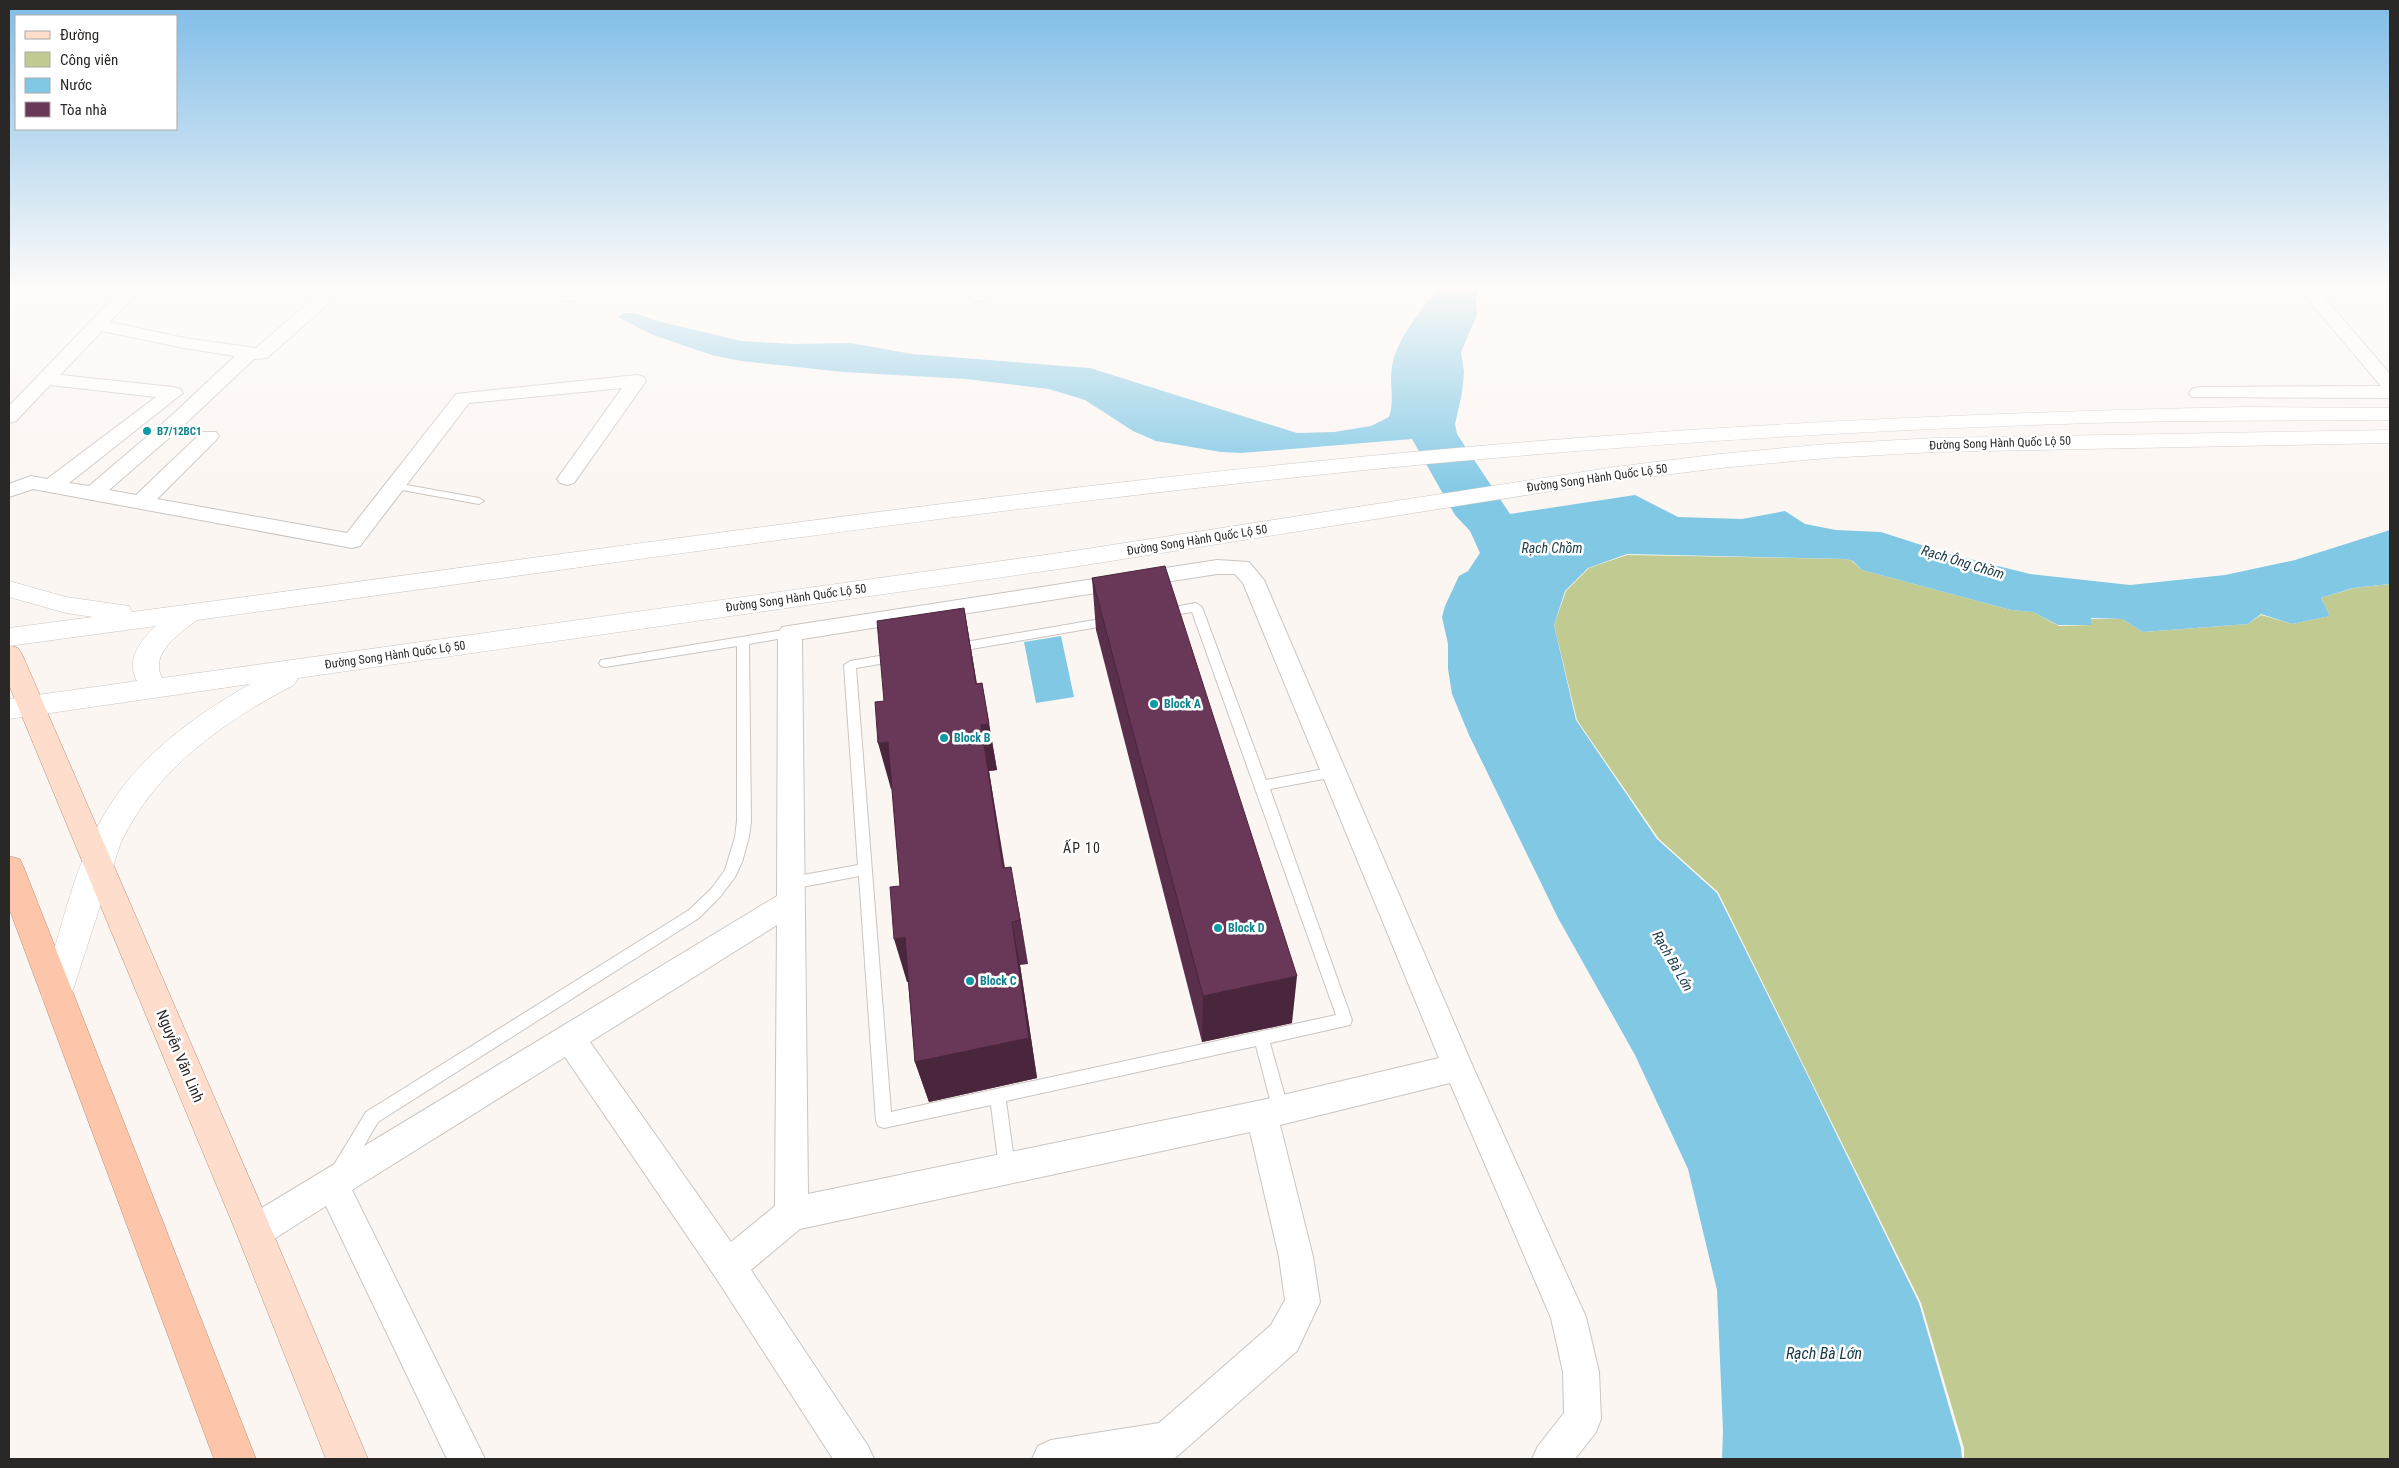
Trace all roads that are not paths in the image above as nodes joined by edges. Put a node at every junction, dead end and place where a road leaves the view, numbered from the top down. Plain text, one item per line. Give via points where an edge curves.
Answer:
1 (67, 358) edge
2 (244, 358) edge
3 (2366, 358) edge
4 (45, 380) junction
5 (2390, 386) edge
6 (2390, 392) edge
7 (2199, 393) dead end
8 (2390, 414) edge
9 (9, 417) edge
10 (209, 436) dead end
11 (2390, 436) edge
12 (567, 479) dead end
13 (51, 486) junction
14 (395, 486) junction
15 (9, 492) edge
16 (92, 494) junction
17 (479, 501) dead end
18 (141, 502) junction
19 (9, 589) edge
20 (1119, 610) edge
21 (192, 612) junction
22 (1150, 615) edge
23 (790, 633) junction
24 (9, 637) edge
25 (743, 640) junction
26 (938, 650) edge
27 (9, 654) edge
28 (909, 655) edge
29 (605, 663) dead end
30 (311, 667) junction
31 (156, 688) junction
32 (20, 708) edge
33 (1334, 772) junction
34 (1262, 786) junction
35 (99, 862) junction
36 (9, 868) edge
37 (865, 870) junction
38 (791, 893) junction
39 (57, 995) junction
40 (569, 1037) junction
41 (1262, 1040) junction
42 (1458, 1067) junction
43 (998, 1097) junction
44 (1272, 1113) junction
45 (1007, 1168) junction
46 (332, 1184) junction
47 (792, 1214) junction
48 (254, 1232) junction
49 (728, 1266) junction
50 (1158, 1450) edge
51 (234, 1459) edge
52 (347, 1459) edge
53 (466, 1459) edge
54 (855, 1459) edge
55 (1051, 1459) edge
56 (1552, 1459) edge

1 - 4 street
2 - 16 street
3 - 5 street
4 - 9 street
4 - 13 street via 173,393
6 - 7 street
8 - 21 main road, Đường Song Hành Quốc Lộ 50 via 1871,424 1404,460 1044,498
10 - 18 street
11 - 30 main road, Đường Song Hành Quốc Lộ 50 via 1881,447 1720,461 1073,559
12 - 14 street via 637,381 463,398
13 - 15 street via 31,482
13 - 16 street
14 - 17 lane
14 - 18 street via 352,541
16 - 18 street
19 - 21 main road via 39,599 95,609
20 - 26 lane via 1122,619
21 - 24 main road, Đường Song Hành Quốc Lộ 50
21 - 31 main road via 165,632 148,653 145,673
22 - 34 lane via 1196,607
23 - 25 lane
23 - 33 street via 923,618 1113,588 1217,567 1241,567 1253,580
23 - 38 street
25 - 29 lane
25 - 46 lane via 744,821 741,847 732,873 694,914 372,1117
27 - 32 main road, Nguyễn Văn Linh
28 - 37 lane via 850,665
30 - 31 main road, Đường Song Hành Quốc Lộ 50
30 - 35 main road via 259,691 208,723 185,742 131,799 106,841
31 - 32 main road, Đường Song Hành Quốc Lộ 50
32 - 35 main road, Nguyễn Văn Linh
33 - 34 lane
33 - 42 street
34 - 41 lane via 1345,1020
35 - 39 main road
35 - 48 main road, Nguyễn Văn Linh
36 - 39 highway
37 - 38 lane
37 - 43 lane via 884,1121
38 - 40 street
38 - 47 street
39 - 51 highway
40 - 46 street
40 - 49 street
41 - 43 lane
41 - 44 lane
42 - 44 street
42 - 56 street via 1568,1317 1581,1372 1583,1419
43 - 45 lane
44 - 45 street
44 - 50 street via 1302,1302 1284,1338
45 - 47 street
46 - 48 street
46 - 53 street
47 - 49 street
48 - 52 main road, Nguyễn Văn Linh
49 - 54 street
50 - 55 street

